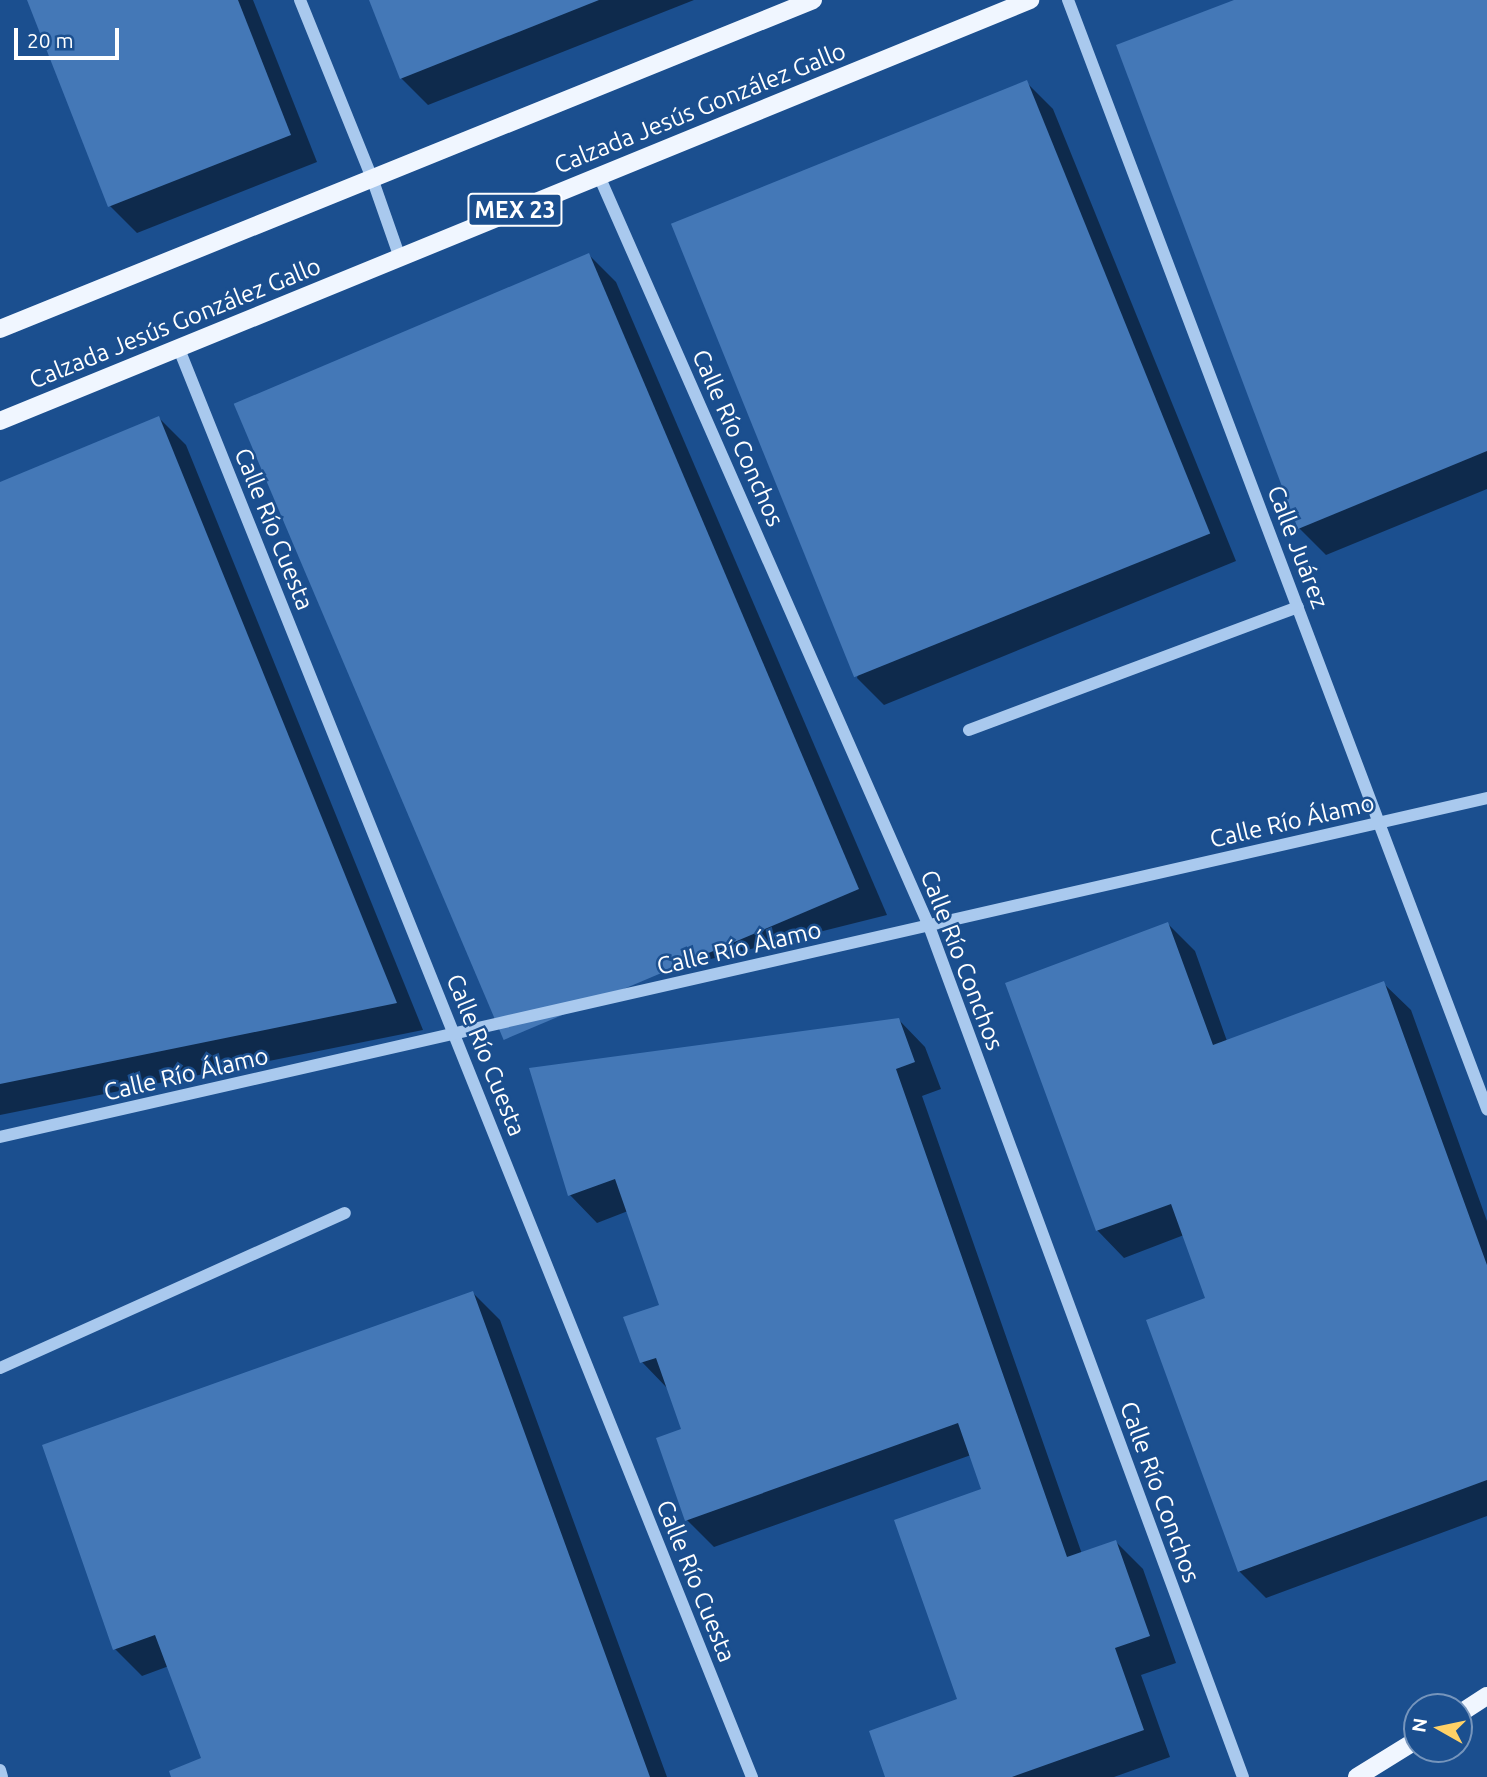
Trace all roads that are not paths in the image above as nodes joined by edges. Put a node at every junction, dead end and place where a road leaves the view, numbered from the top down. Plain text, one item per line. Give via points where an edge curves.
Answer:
1 (300, 0) edge
2 (813, 0) edge
3 (1030, 0) edge
4 (1068, 0) edge
5 (599, 176) junction
6 (372, 178) junction
7 (400, 258) junction
8 (0, 329) edge
9 (179, 349) junction
10 (0, 421) edge
11 (1298, 607) junction
12 (969, 730) dead end
13 (1487, 798) edge
14 (1379, 823) junction
15 (929, 926) junction
16 (455, 1034) junction
17 (1487, 1108) edge
18 (0, 1138) edge
19 (345, 1213) dead end
20 (0, 1368) edge
21 (1403, 1749) edge
22 (0, 1770) edge
23 (2, 1777) edge
24 (752, 1777) edge
25 (1242, 1777) edge
26 (1357, 1777) edge

1 - 6 street
2 - 6 main road
3 - 5 main road, Calzada Jesús González Gallo / MEX 23
4 - 11 street, Calle Juárez
5 - 7 main road, Calzada Jesús González Gallo / MEX 23
5 - 15 street, Calle Río Conchos
6 - 7 street
6 - 8 main road
7 - 9 main road, Calzada Jesús González Gallo / MEX 23
9 - 10 main road, Calzada Jesús González Gallo / MEX 23
9 - 16 street, Calle Río Cuesta
11 - 12 street
11 - 14 street, Calle Juárez
13 - 14 street, Calle Río Álamo
14 - 15 street, Calle Río Álamo
14 - 17 street, Calle Juárez
15 - 16 street, Calle Río Álamo
15 - 25 street, Calle Río Conchos
16 - 18 street, Calle Río Álamo
16 - 24 street, Calle Río Cuesta
19 - 20 street
21 - 26 main road
22 - 23 street

